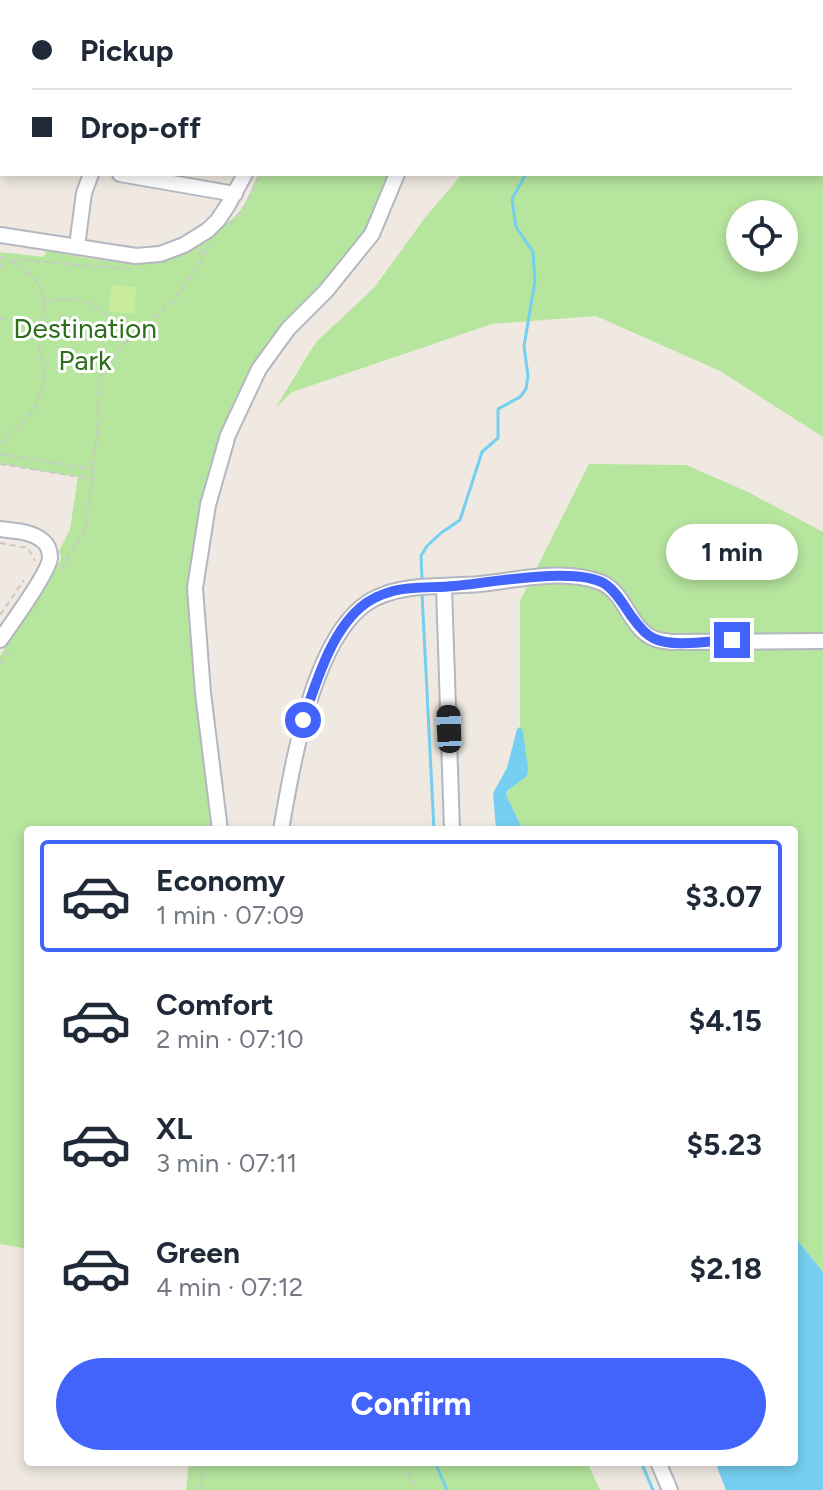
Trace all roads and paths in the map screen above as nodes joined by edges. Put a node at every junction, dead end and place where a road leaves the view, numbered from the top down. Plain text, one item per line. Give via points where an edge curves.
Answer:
1 (90, 176) edge
2 (132, 176) edge
3 (244, 176) edge
4 (396, 176) edge
5 (235, 194) junction
6 (0, 235) edge
7 (77, 246) junction
8 (210, 246) dead end
9 (1, 257) edge
10 (0, 268) edge
11 (45, 302) junction
12 (0, 318) edge
13 (41, 324) junction
14 (130, 338) junction
15 (0, 442) edge
16 (0, 454) edge
17 (0, 464) edge
18 (94, 469) junction
19 (93, 479) junction
20 (0, 529) edge
21 (0, 543) edge
22 (35, 563) dead end
23 (27, 576) dead end
24 (57, 576) dead end
25 (444, 587) junction
26 (0, 615) edge
27 (823, 641) edge
28 (6, 643) edge
29 (2, 658) edge
30 (0, 664) edge
31 (220, 826) edge
32 (282, 826) edge
33 (452, 826) edge
34 (203, 1466) edge
35 (405, 1466) edge
36 (660, 1466) edge
37 (201, 1490) edge
38 (417, 1490) edge
39 (670, 1490) edge

1 - 7 street
2 - 5 street
3 - 5 street
4 - 31 street via 372,234 259,369 228,435 208,505 195,588
5 - 7 street via 208,230 160,254 136,256
6 - 7 street
8 - 14 path via 172,302
9 - 10 path
9 - 11 path via 29,273
11 - 13 path
11 - 14 path via 83,300 123,324
12 - 13 path
13 - 15 path via 39,400 32,414
14 - 18 path via 98,384
16 - 18 path
17 - 19 path
18 - 19 path
19 - 24 path via 86,528
20 - 28 street via 36,537 50,555
21 - 22 path via 28,548
23 - 26 path
25 - 27 street via 588,578 616,594 652,638
25 - 32 street via 392,591 375,598 360,607 339,633 303,720
25 - 33 street
28 - 29 path
29 - 30 path
34 - 37 path
35 - 38 path
36 - 39 street

